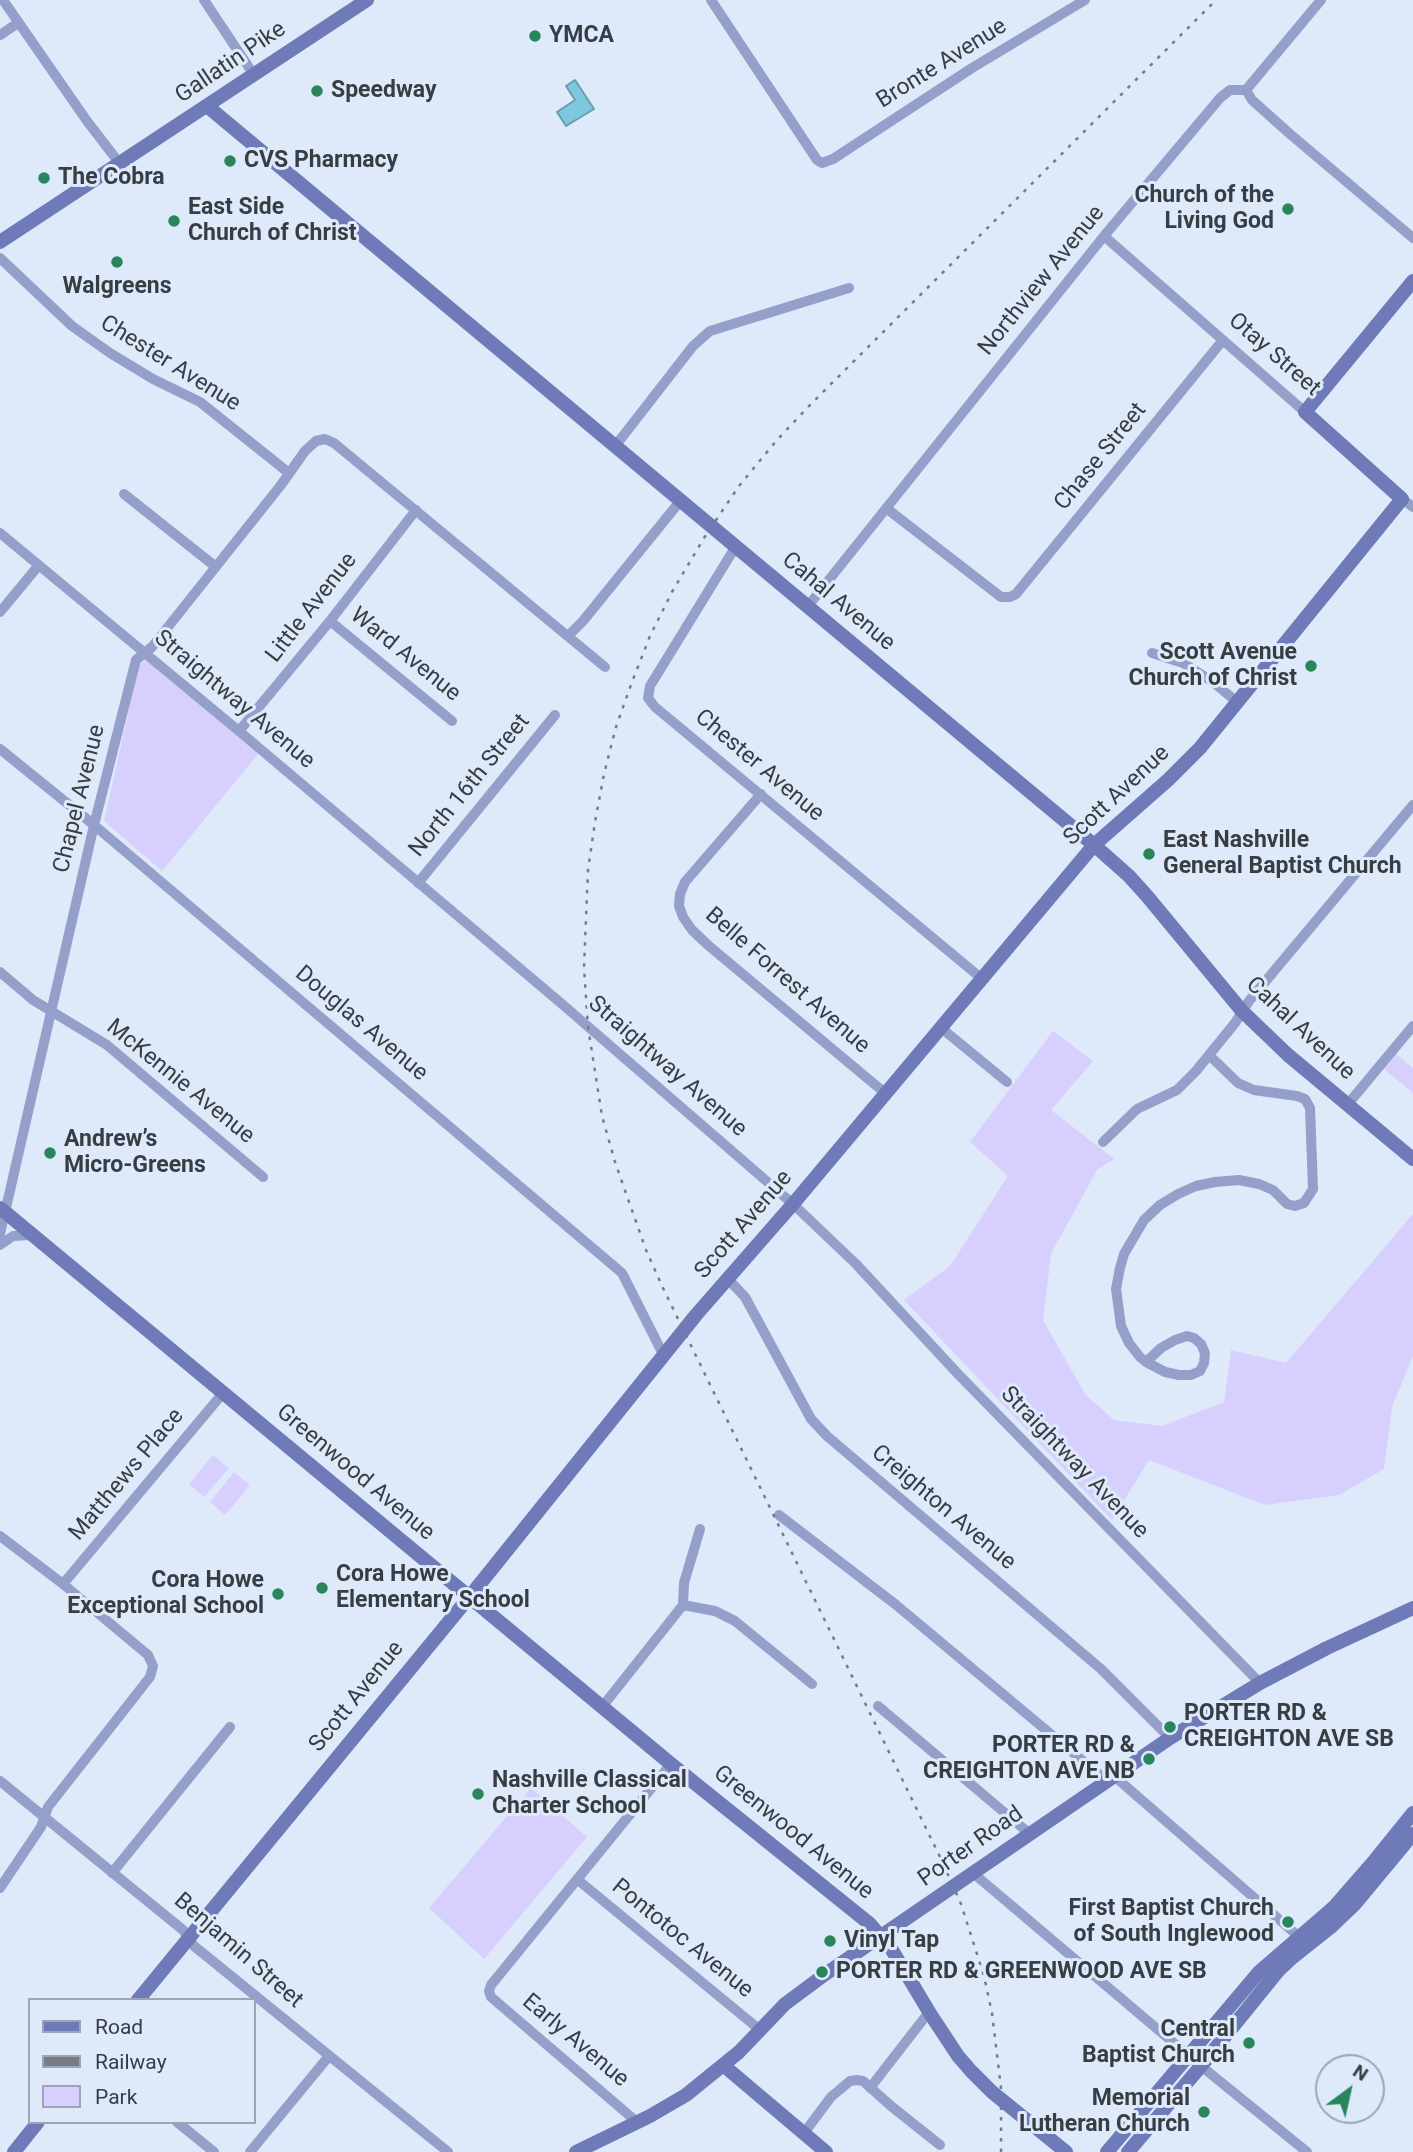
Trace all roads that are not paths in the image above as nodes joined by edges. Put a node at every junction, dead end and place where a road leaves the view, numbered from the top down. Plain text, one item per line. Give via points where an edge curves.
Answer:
1 (3, 0) edge
2 (204, 0) edge
3 (367, 0) edge
4 (711, 0) edge
5 (1085, 0) edge
6 (1321, 0) edge
7 (18, 23) junction
8 (0, 35) edge
9 (254, 75) junction
10 (1246, 90) junction
11 (207, 106) junction
12 (120, 164) junction
13 (1104, 236) junction
14 (1413, 238) edge
15 (0, 242) edge
16 (0, 258) edge
17 (1413, 281) edge
18 (849, 288) dead end
19 (1223, 340) junction
20 (1305, 412) junction
21 (616, 445) junction
22 (289, 473) junction
23 (124, 494) dead end
24 (681, 500) junction
25 (1408, 503) edge
26 (886, 508) junction
27 (416, 510) junction
28 (0, 533) edge
29 (736, 546) junction
30 (39, 565) junction
31 (216, 567) junction
32 (808, 607) junction
33 (0, 612) edge
34 (330, 621) junction
35 (568, 636) junction
36 (144, 653) junction
37 (1152, 653) dead end
38 (605, 667) dead end
39 (1237, 702) junction
40 (555, 715) dead end
41 (452, 721) dead end
42 (239, 731) junction
43 (0, 748) edge
44 (761, 794) junction
45 (1413, 805) edge
46 (94, 825) junction
47 (1094, 845) junction
48 (418, 883) junction
49 (0, 972) edge
50 (981, 978) junction
51 (51, 1012) junction
52 (1242, 1012) junction
53 (1413, 1026) edge
54 (940, 1027) junction
55 (1209, 1055) junction
56 (1007, 1082) dead end
57 (885, 1093) junction
58 (1348, 1104) junction
59 (1103, 1142) dead end
60 (1413, 1158) edge
61 (262, 1177) dead end
62 (793, 1204) junction
63 (3, 1210) edge
64 (0, 1234) edge
65 (32, 1235) junction
66 (0, 1245) edge
67 (729, 1279) junction
68 (664, 1356) junction
69 (1146, 1362) junction
70 (223, 1393) junction
71 (779, 1515) dead end
72 (700, 1530) dead end
73 (0, 1536) edge
74 (63, 1584) junction
75 (469, 1597) junction
76 (683, 1605) junction
77 (1413, 1608) edge
78 (1260, 1683) junction
79 (812, 1684) dead end
80 (878, 1706) dead end
81 (603, 1707) junction
82 (230, 1727) dead end
83 (1170, 1738) junction
84 (671, 1764) junction
85 (1110, 1779) junction
86 (0, 1781) edge
87 (1413, 1813) edge
88 (44, 1817) junction
89 (1030, 1834) junction
90 (1413, 1834) edge
91 (112, 1873) junction
92 (973, 1873) junction
93 (578, 1880) junction
94 (0, 1888) edge
95 (882, 1937) junction
96 (188, 1938) junction
97 (1303, 1941) junction
98 (140, 1998) edge
99 (929, 2012) junction
100 (760, 2030) junction
101 (329, 2056) junction
102 (1189, 2056) junction
103 (723, 2065) junction
104 (1202, 2066) junction
105 (870, 2088) junction
106 (1149, 2103) junction
107 (1161, 2113) junction
108 (637, 2122) junction
109 (36, 2124) edge
110 (179, 2124) edge
111 (804, 2133) junction
112 (940, 2145) dead end
113 (585, 2150) edge
114 (14, 2152) edge
115 (214, 2152) edge
116 (250, 2152) edge
117 (448, 2152) edge
118 (826, 2152) edge
119 (1066, 2152) edge
120 (1107, 2152) edge
121 (1128, 2152) edge
122 (1307, 2152) edge

1 - 7 street
2 - 9 street
3 - 9 street, Gallatin Pike
4 - 5 street, Bronte Avenue via 822,163
6 - 10 street, Northview Avenue
7 - 8 street
7 - 12 street
9 - 11 street, Gallatin Pike
10 - 13 street, Northview Avenue via 1230,90 1220,98
10 - 14 street via 1290,134
11 - 12 street, Gallatin Pike
11 - 21 street, Cahal Avenue
12 - 15 street, Gallatin Pike
13 - 19 street, Otay Street
13 - 26 street, Northview Avenue
16 - 22 street, Chester Avenue via 72,326 120,360 200,402
17 - 20 street
18 - 21 street via 710,331 693,346
19 - 20 street, Otay Street
19 - 26 street, Chase Street via 1010,597 1001,597
20 - 25 street, Otay Street
21 - 24 street, Cahal Avenue
22 - 27 street, Chapel Avenue via 305,451 325,439
22 - 31 street, Chapel Avenue
23 - 31 street
24 - 29 street, Cahal Avenue
24 - 35 street
25 - 39 street, Scott Avenue
26 - 32 street, Northview Avenue
27 - 34 street, Little Avenue
27 - 35 street
28 - 30 street, Straightway Avenue
29 - 32 street, Cahal Avenue
29 - 44 street, Chester Avenue via 650,686 648,698
30 - 33 street
30 - 36 street, Straightway Avenue
31 - 36 street, Chapel Avenue
32 - 47 street, Cahal Avenue
34 - 41 street, Ward Avenue
34 - 42 street, Little Avenue
35 - 38 street
36 - 42 street, Straightway Avenue
36 - 46 street, Chapel Avenue via 136,660
37 - 39 street via 1183,663
39 - 47 street, Scott Avenue via 1168,780
40 - 48 street, North 16th Street
42 - 48 street, Straightway Avenue
43 - 46 street, Douglas Avenue
44 - 50 street, Chester Avenue
44 - 57 street, Belle Forrest Avenue via 685,882 679,906 683,917 709,946
45 - 52 street
46 - 51 street, Chapel Avenue
46 - 68 street, Douglas Avenue via 622,1273
47 - 50 street, Scott Avenue
47 - 52 street, Cahal Avenue via 1147,896
48 - 62 street, Straightway Avenue
49 - 51 street, McKennie Avenue
50 - 54 street, Scott Avenue
51 - 61 street, McKennie Avenue via 107,1045
51 - 63 street, Chapel Avenue
52 - 55 street
52 - 58 street, Cahal Avenue
53 - 58 street
54 - 56 street
54 - 57 street, Scott Avenue
55 - 59 street via 1177,1090 1137,1109
55 - 69 street via 1238,1083 1305,1099 1310,1108 1313,1189 1304,1203 1295,1206 1259,1184 1214,1182 1178,1194 1144,1220 1124,1254 1116,1289 1121,1326
57 - 62 street, Scott Avenue
58 - 60 street, Cahal Avenue
62 - 67 street, Scott Avenue
62 - 78 street, Straightway Avenue
63 - 64 street, Chapel Avenue
63 - 65 street, Greenwood Avenue
65 - 66 street via 13,1236
65 - 70 street, Greenwood Avenue
67 - 68 street, Scott Avenue
67 - 83 street, Creighton Avenue via 746,1297 811,1419 827,1436 1101,1669
68 - 75 street, Scott Avenue
69 - 69 street via 1191,1375 1200,1371 1205,1353 1201,1344 1186,1336 1161,1348
70 - 74 street, Matthews Place
70 - 75 street, Greenwood Avenue
71 - 85 street
72 - 76 street via 684,1583
73 - 74 street
74 - 88 street via 148,1655 153,1666 150,1677
75 - 81 street, Greenwood Avenue
75 - 96 street, Scott Avenue
76 - 79 street via 715,1611 735,1621
76 - 81 street
77 - 78 street, Porter Road
78 - 83 street, Porter Road
80 - 89 street
81 - 84 street, Greenwood Avenue
82 - 91 street
83 - 85 street, Porter Road
84 - 93 street
84 - 95 street, Greenwood Avenue
85 - 89 street, Porter Road
85 - 97 street
86 - 88 street, Benjamin Street
87 - 97 street
88 - 91 street, Benjamin Street
88 - 94 street
89 - 92 street, Porter Road
90 - 97 street via 1354,1905 1332,1926
91 - 96 street, Benjamin Street
92 - 95 street, Porter Road
92 - 102 street
93 - 100 street, Pontotoc Avenue
93 - 108 street, Early Avenue via 489,1991
95 - 99 street, Greenwood Avenue
95 - 100 street, Porter Road via 785,2004
96 - 98 street, Scott Avenue
96 - 101 street, Benjamin Street
97 - 102 street via 1259,1972
97 - 104 street
99 - 105 street
99 - 119 street, Greenwood Avenue via 971,2071
100 - 103 street, Porter Road
101 - 116 street
101 - 117 street, Benjamin Street
102 - 104 street
102 - 106 street
103 - 108 street, Porter Road via 686,2095
103 - 111 street
104 - 107 street
104 - 122 street
105 - 111 street via 863,2081 850,2081 831,2097
105 - 112 street
106 - 107 street
106 - 120 street
107 - 121 street
108 - 113 street, Porter Road
109 - 114 street
110 - 115 street
111 - 118 street

